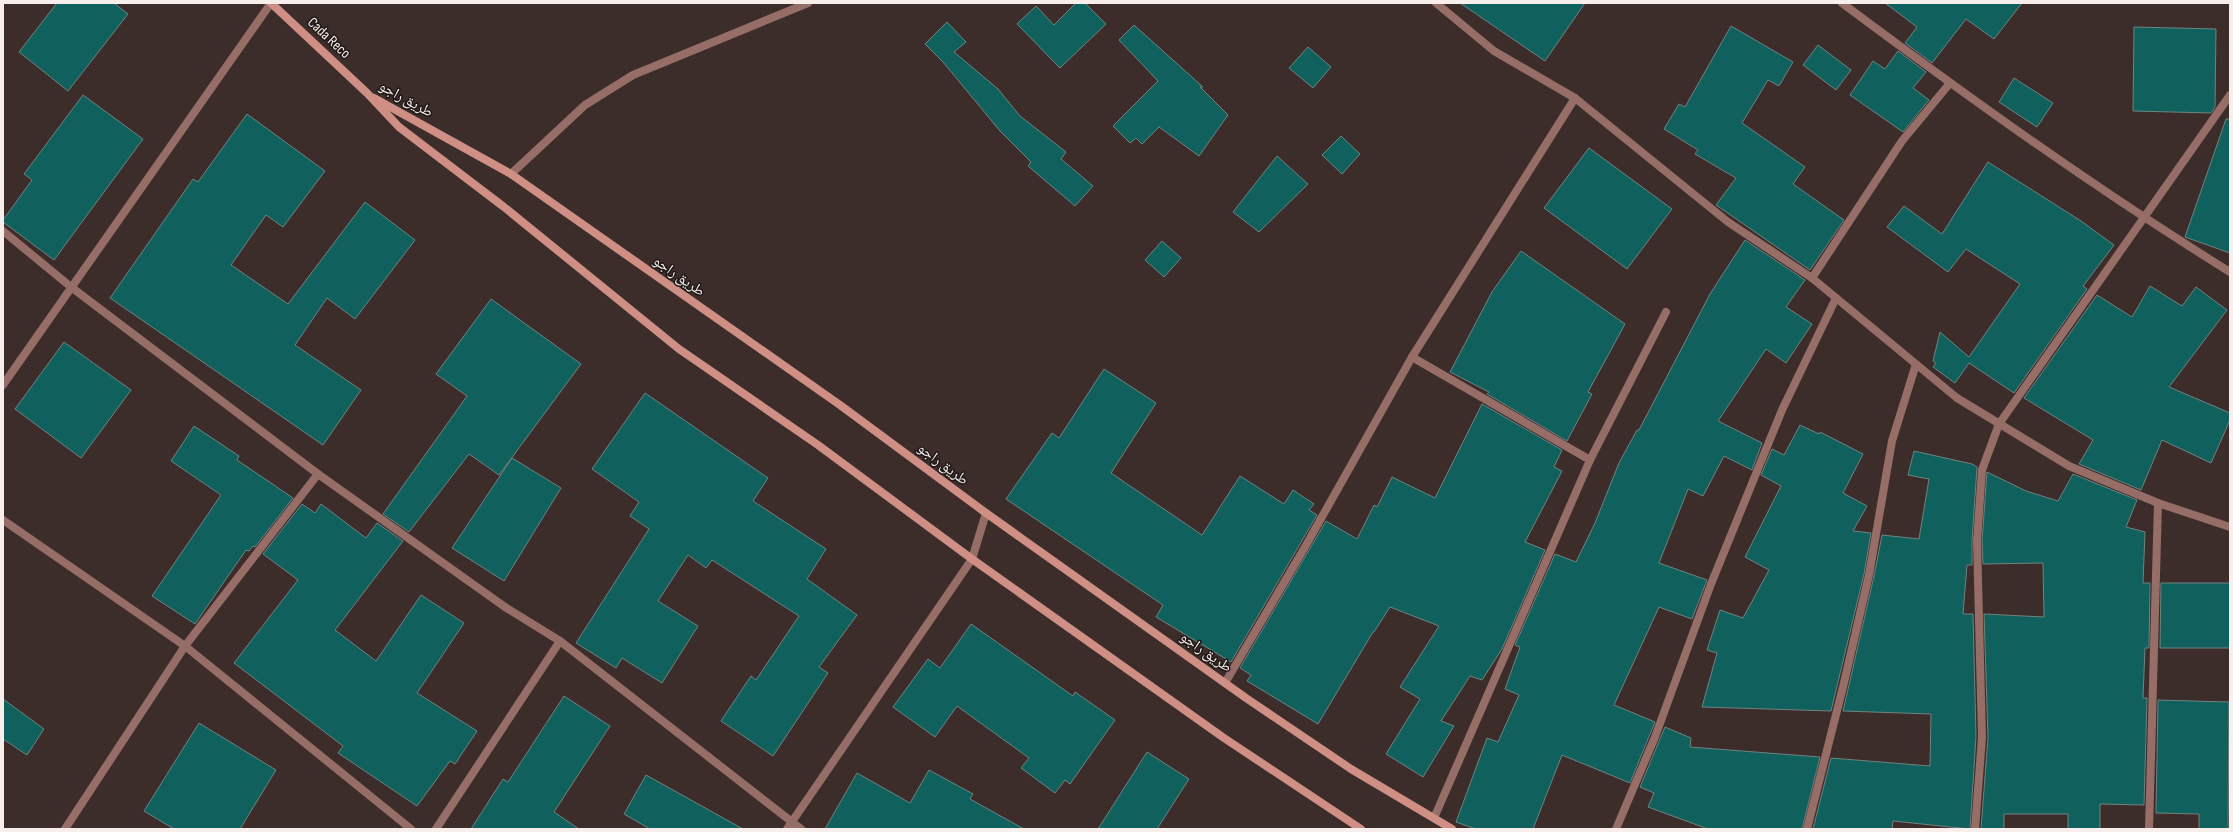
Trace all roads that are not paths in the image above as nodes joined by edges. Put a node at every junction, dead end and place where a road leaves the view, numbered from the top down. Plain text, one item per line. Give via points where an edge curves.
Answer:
1 (271, 3) edge
2 (808, 3) edge
3 (1436, 3) edge
4 (1842, 3) edge
5 (1950, 83) junction
6 (367, 93) junction
7 (2230, 95) edge
8 (1575, 98) junction
9 (511, 174) junction
10 (2142, 217) junction
11 (3, 231) edge
12 (2230, 272) edge
13 (1812, 278) junction
14 (71, 287) junction
15 (1836, 298) junction
16 (1666, 312) dead end
17 (1412, 357) junction
18 (1916, 364) junction
19 (3, 385) edge
20 (1998, 424) junction
21 (1590, 460) junction
22 (318, 474) junction
23 (2158, 503) junction
24 (986, 513) junction
25 (3, 520) edge
26 (2230, 527) edge
27 (972, 559) junction
28 (560, 641) junction
29 (185, 646) junction
30 (1225, 683) junction
31 (1434, 818) junction
32 (789, 826) edge
33 (65, 829) edge
34 (411, 829) edge
35 (436, 829) edge
36 (801, 829) edge
37 (1361, 829) edge
38 (1452, 829) edge
39 (1616, 829) edge
40 (1807, 829) edge
41 (1975, 829) edge
42 (2149, 829) edge

1 - 6 main road, Cada Reco
1 - 14 street
2 - 9 street via 633,76 585,105
3 - 8 street via 1494,51
4 - 5 street
5 - 10 street
5 - 13 street via 1902,141
6 - 9 main road, طريق راجو
6 - 27 main road, طريق راجو via 399,127 504,207 679,349 818,445
7 - 10 street
8 - 13 street via 1728,222
8 - 17 street
9 - 24 main road, طريق راجو via 840,405
10 - 12 street
10 - 20 street
11 - 14 street
13 - 15 street
14 - 19 street
14 - 22 street
15 - 18 street
15 - 39 street via 1782,410 1711,584 1655,737
16 - 21 street
17 - 21 street
17 - 30 street
18 - 20 street via 1957,398
18 - 40 street via 1892,441 1869,575
20 - 23 street via 2069,466
20 - 41 street via 1982,470 1977,541 1982,737
21 - 31 street
22 - 28 street via 505,606
22 - 29 street
23 - 26 street
23 - 42 street
24 - 27 street
24 - 30 main road, طريق راجو
25 - 29 street
27 - 32 street
27 - 37 main road, طريق راجو via 1224,738
28 - 32 street
28 - 35 street
29 - 33 street
29 - 34 street
30 - 31 main road, طريق راجو via 1351,769
31 - 38 main road, طريق راجو
32 - 36 street

